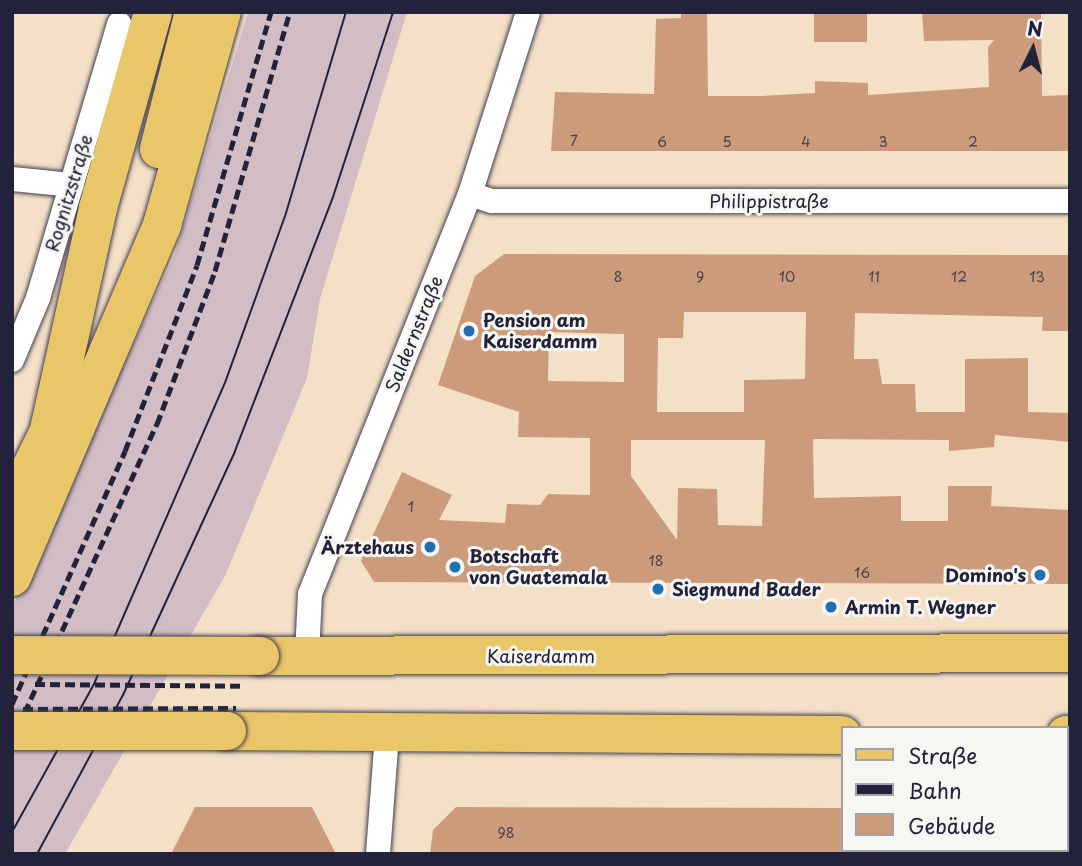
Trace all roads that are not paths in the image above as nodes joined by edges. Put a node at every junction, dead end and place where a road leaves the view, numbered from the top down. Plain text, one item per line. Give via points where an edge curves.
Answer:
1 (194, 12) edge
2 (222, 12) edge
3 (528, 12) edge
4 (136, 18) edge
5 (12, 179) edge
6 (72, 184) junction
7 (470, 194) junction
8 (1070, 201) edge
9 (12, 360) edge
10 (47, 439) junction
11 (12, 506) edge
12 (12, 577) edge
13 (1070, 653) edge
14 (307, 654) junction
15 (12, 655) edge
16 (12, 731) edge
17 (387, 734) junction
18 (841, 735) edge
19 (378, 854) edge

1 - 10 main road via 162,141 125,252
2 - 12 main road via 162,225
3 - 7 street, Saldernstraße
4 - 6 street, Rognitzstraße
4 - 10 main road
5 - 6 street
6 - 9 street, Rognitzstraße
7 - 8 street, Philippistraße via 492,201
7 - 14 street, Saldernstraße via 310,594
10 - 11 main road
13 - 14 main road, Kaiserdamm
14 - 15 main road, Kaiserdamm, bridge
16 - 17 main road, bridge
17 - 18 main road
17 - 19 street

